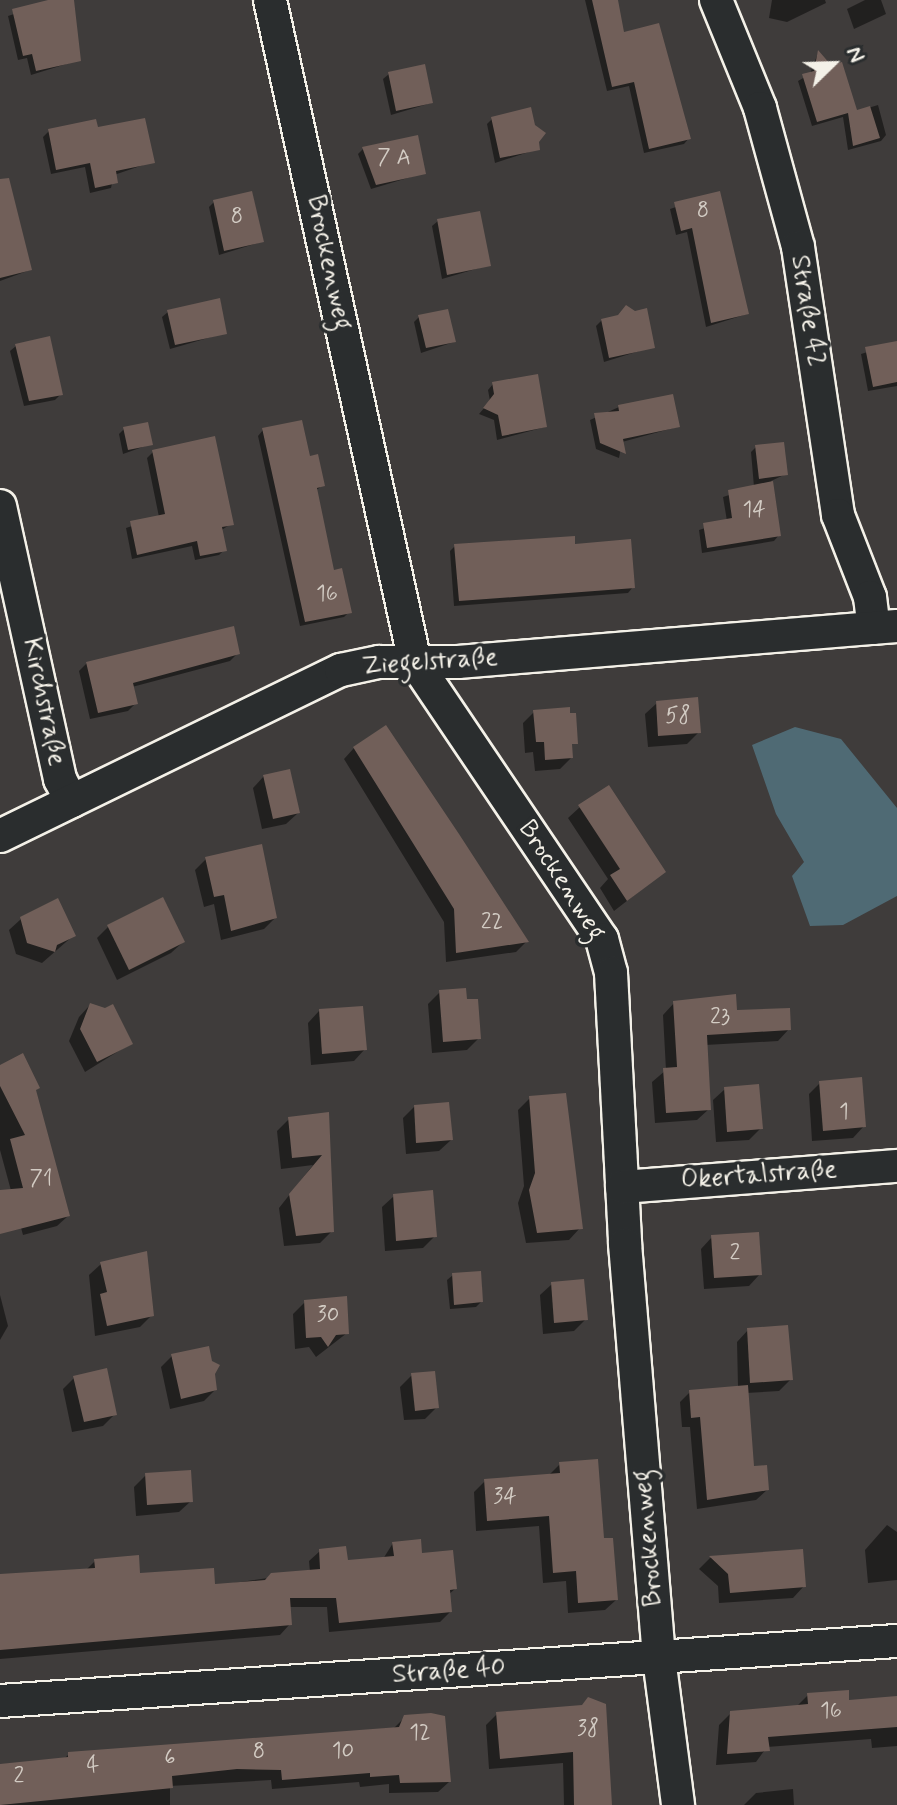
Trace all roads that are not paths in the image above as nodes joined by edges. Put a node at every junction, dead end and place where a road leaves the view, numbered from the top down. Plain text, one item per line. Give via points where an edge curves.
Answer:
1 (270, 0) edge
2 (716, 0) edge
3 (0, 506) edge
4 (886, 627) edge
5 (415, 662) junction
6 (71, 801) junction
7 (0, 836) edge
8 (897, 1166) edge
9 (622, 1187) junction
10 (897, 1641) edge
11 (659, 1658) junction
12 (0, 1701) edge
13 (678, 1805) edge

1 - 5 street, Brockenweg
2 - 4 street, Straße 42 via 760,108 798,247 838,515
3 - 6 street, Kirchstraße via 60,779
4 - 5 street, Ziegelstraße
5 - 6 street, Ziegelstraße via 341,670
5 - 9 street, Brockenweg via 602,939 611,973
6 - 7 street, Ziegelstraße
8 - 9 street, Okertalstraße
9 - 11 street, Brockenweg
10 - 11 street, Straße 40
11 - 12 street, Straße 40
11 - 13 street, Brockenweg

